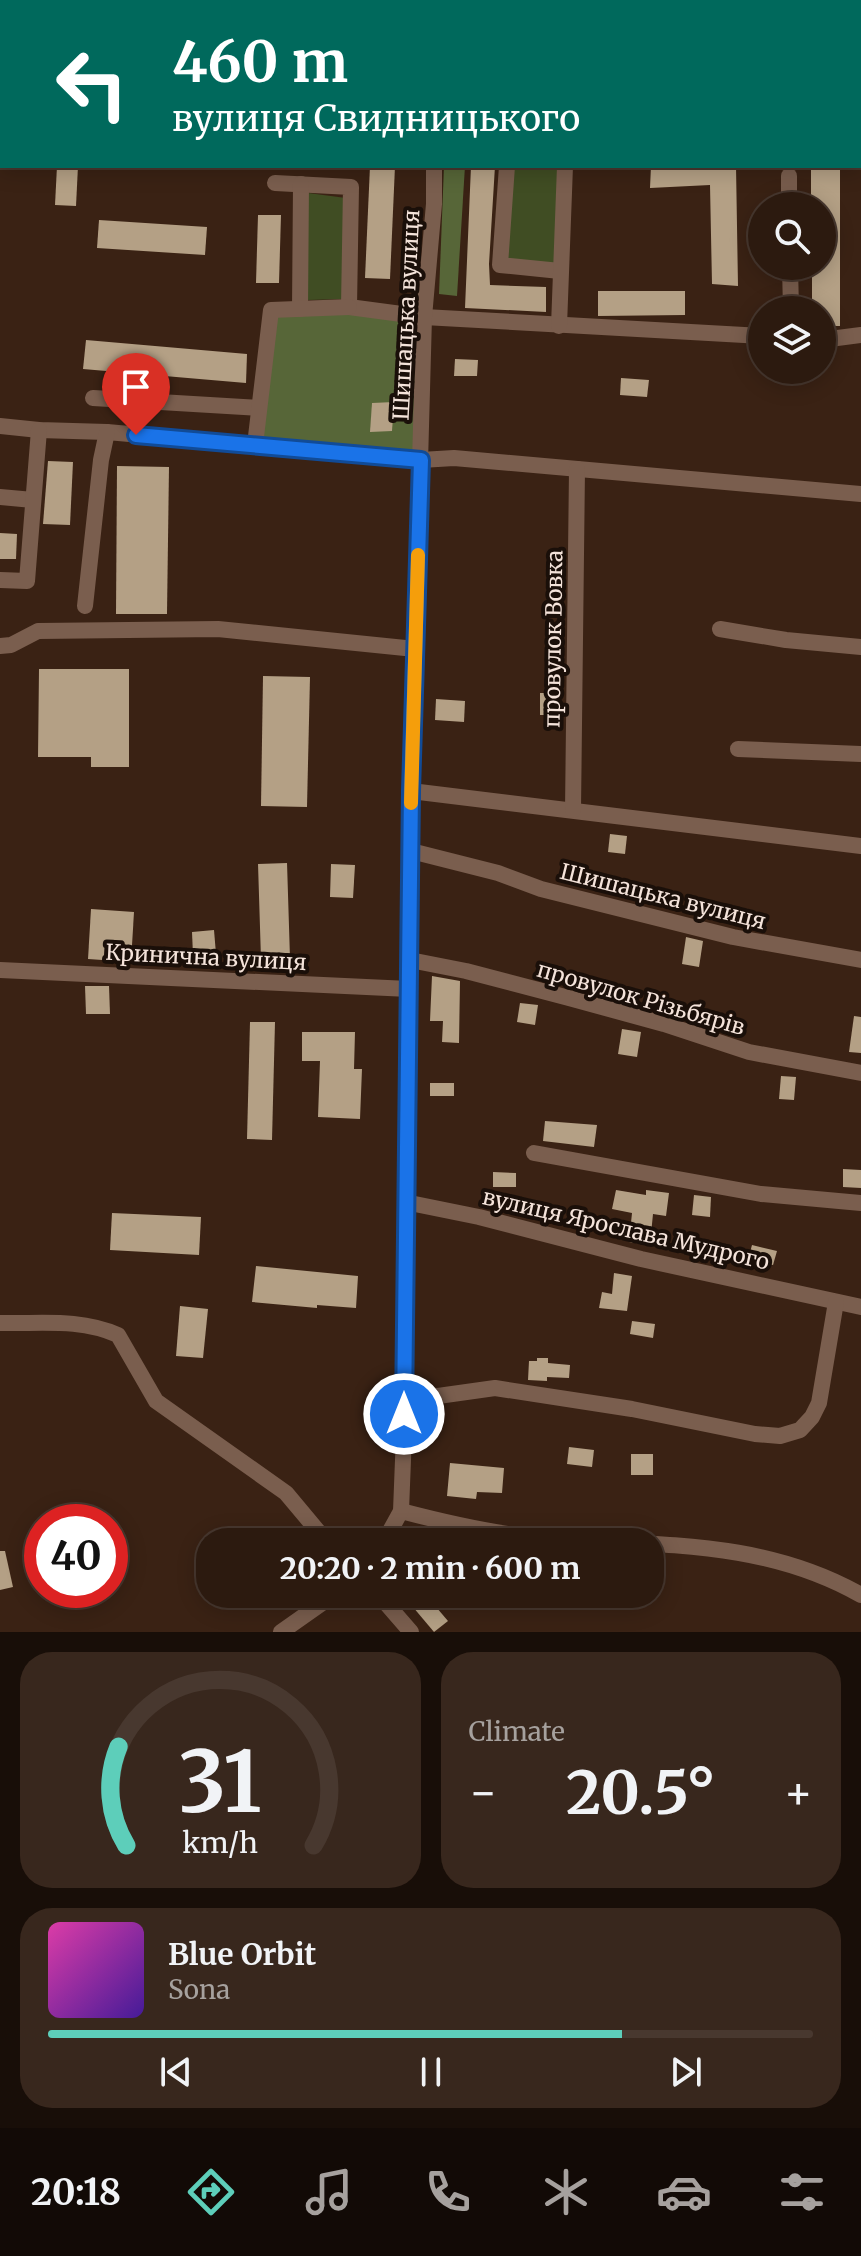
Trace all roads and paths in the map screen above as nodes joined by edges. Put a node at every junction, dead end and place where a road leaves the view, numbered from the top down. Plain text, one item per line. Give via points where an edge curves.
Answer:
1 (434, 168) edge
2 (507, 168) edge
3 (565, 168) edge
4 (789, 176) dead end
5 (275, 183) dead end
6 (301, 184) junction
7 (789, 192) edge
8 (560, 271) junction
9 (349, 307) junction
10 (300, 309) junction
11 (424, 317) junction
12 (559, 326) junction
13 (748, 335) edge
14 (861, 335) edge
15 (836, 338) edge
16 (93, 398) dead end
17 (259, 408) junction
18 (0, 426) edge
19 (39, 430) junction
20 (107, 432) junction
21 (255, 445) junction
22 (428, 460) junction
23 (577, 469) junction
24 (861, 494) edge
25 (0, 497) edge
26 (33, 500) junction
27 (0, 580) edge
28 (85, 606) dead end
29 (720, 629) dead end
30 (0, 646) edge
31 (861, 647) edge
32 (415, 649) junction
33 (738, 749) dead end
34 (861, 754) edge
35 (411, 791) junction
36 (573, 810) junction
37 (861, 846) edge
38 (411, 851) junction
39 (410, 960) junction
40 (861, 960) edge
41 (0, 970) edge
42 (409, 989) junction
43 (861, 1073) edge
44 (534, 1153) dead end
45 (405, 1202) junction
46 (861, 1203) edge
47 (836, 1302) junction
48 (861, 1307) edge
49 (0, 1323) edge
50 (404, 1394) junction
51 (401, 1511) junction
52 (315, 1528) edge
53 (392, 1528) edge
54 (861, 1595) edge
55 (315, 1608) edge
56 (390, 1608) edge
57 (281, 1632) edge
58 (411, 1632) edge

1 - 11 street, Шишацька вулиця
2 - 8 street via 500,265
3 - 8 street
4 - 7 street
5 - 6 street
6 - 9 street via 351,187
6 - 10 street
8 - 12 street
9 - 10 street
9 - 11 street
10 - 17 street via 271,310
11 - 12 street
11 - 22 street, Шишацька вулиця
12 - 13 street
14 - 15 street
16 - 17 street
17 - 21 street
18 - 19 street
19 - 20 street
19 - 26 street
20 - 21 street
20 - 28 street
21 - 22 street
22 - 23 street
22 - 32 street, Шишацька вулиця
23 - 24 street
23 - 36 street, провулок Вовка
25 - 26 street
26 - 27 street via 27,581
29 - 31 street
30 - 32 street via 38,631 218,629
32 - 35 street, Шишацька вулиця
33 - 34 street
35 - 36 street
35 - 38 street, Шишацька вулиця
36 - 37 street
38 - 39 street, Шишацька вулиця
38 - 40 street, Шишацька вулиця via 733,937
39 - 42 street, Шишацька вулиця
39 - 43 street, провулок Різьбярів via 610,1009 749,1052
41 - 42 street, Кринична вулиця
42 - 45 street, Шишацька вулиця
44 - 46 street via 761,1194
45 - 47 street, вулиця Ярослава Мудрого
45 - 50 street, Шишацька вулиця
47 - 48 street, вулиця Ярослава Мудрого
47 - 50 street via 819,1403 800,1430 780,1436 495,1388 438,1396
49 - 52 street via 57,1321 118,1335 156,1401 286,1493
50 - 51 street, Шишацька вулиця
51 - 53 street, Шишацька вулиця
51 - 54 street via 529,1537 708,1546 815,1571
55 - 57 street
56 - 58 street

